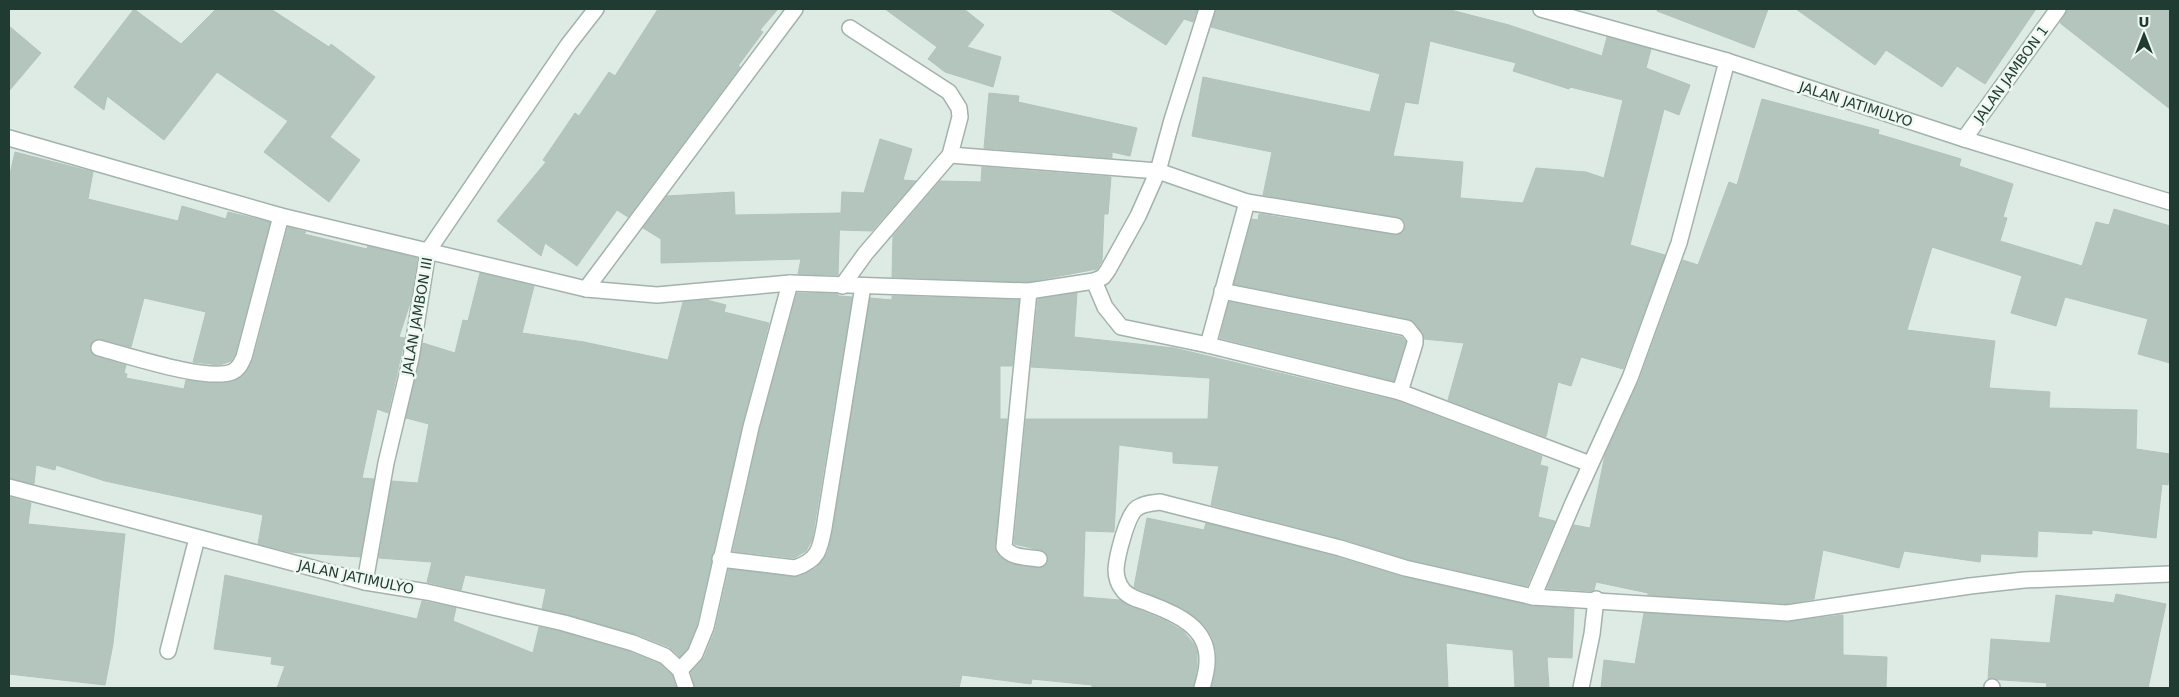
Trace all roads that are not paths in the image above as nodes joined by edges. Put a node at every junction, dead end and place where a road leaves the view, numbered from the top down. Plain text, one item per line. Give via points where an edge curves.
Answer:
1 (596, 9) edge
2 (795, 9) edge
3 (1207, 9) edge
4 (1541, 9) edge
5 (2058, 9) edge
6 (1562, 12) edge
7 (850, 28) dead end
8 (1727, 61) junction
9 (9, 138) edge
10 (1964, 139) junction
11 (950, 155) junction
12 (1158, 171) junction
13 (1247, 202) junction
14 (2170, 202) edge
15 (281, 216) junction
16 (1396, 226) dead end
17 (428, 251) junction
18 (1094, 281) junction
19 (790, 284) junction
20 (842, 286) junction
21 (863, 286) junction
22 (586, 289) junction
23 (1029, 291) junction
24 (1222, 292) junction
25 (1208, 345) junction
26 (99, 348) dead end
27 (1400, 392) junction
28 (1590, 464) junction
29 (9, 487) edge
30 (197, 538) junction
31 (720, 559) junction
32 (1038, 559) dead end
33 (2170, 574) edge
34 (365, 582) junction
35 (1533, 597) junction
36 (1596, 599) junction
37 (168, 651) dead end
38 (680, 670) junction
39 (686, 688) edge
40 (1202, 688) edge
41 (1581, 688) edge

1 - 17 street, JALAN JAMBON III
2 - 22 street
3 - 12 street
4 - 6 street, JALAN JATIMULYO
5 - 10 street, JALAN JAMBON 1
6 - 8 street, JALAN JATIMULYO
7 - 11 street via 949,92 959,108 960,118
8 - 10 street, JALAN JATIMULYO
8 - 28 street via 1679,243 1630,378
9 - 15 street
10 - 14 street, JALAN JATIMULYO
11 - 12 street
11 - 20 street via 865,254
12 - 13 street
12 - 18 street via 1108,270
13 - 16 street
13 - 24 street
15 - 17 street
15 - 26 street via 244,357 233,372 197,373
17 - 22 street
17 - 34 street, JALAN JAMBON III via 411,358 386,463
18 - 23 street
18 - 25 street via 1105,308 1121,327
19 - 20 street
19 - 22 street via 657,296
19 - 31 street
20 - 21 street
21 - 23 street
21 - 31 street via 824,528 815,558 795,568
23 - 32 street via 1004,547 1015,556
24 - 25 street
24 - 27 street via 1407,328 1415,343
25 - 27 street
27 - 28 street
28 - 35 street
29 - 30 street, JALAN JATIMULYO
30 - 34 street, JALAN JATIMULYO
30 - 37 street
31 - 38 street via 702,640 695,654
33 - 36 street via 2024,580 1787,612
34 - 38 street, JALAN JATIMULYO via 427,592 564,623 633,643 665,656
35 - 36 street
35 - 40 street via 1405,568 1160,502 1146,504 1137,508 1128,520 1116,567 1117,578 1130,596 1160,607 1199,632 1205,641 1208,664
36 - 41 street
38 - 39 street

